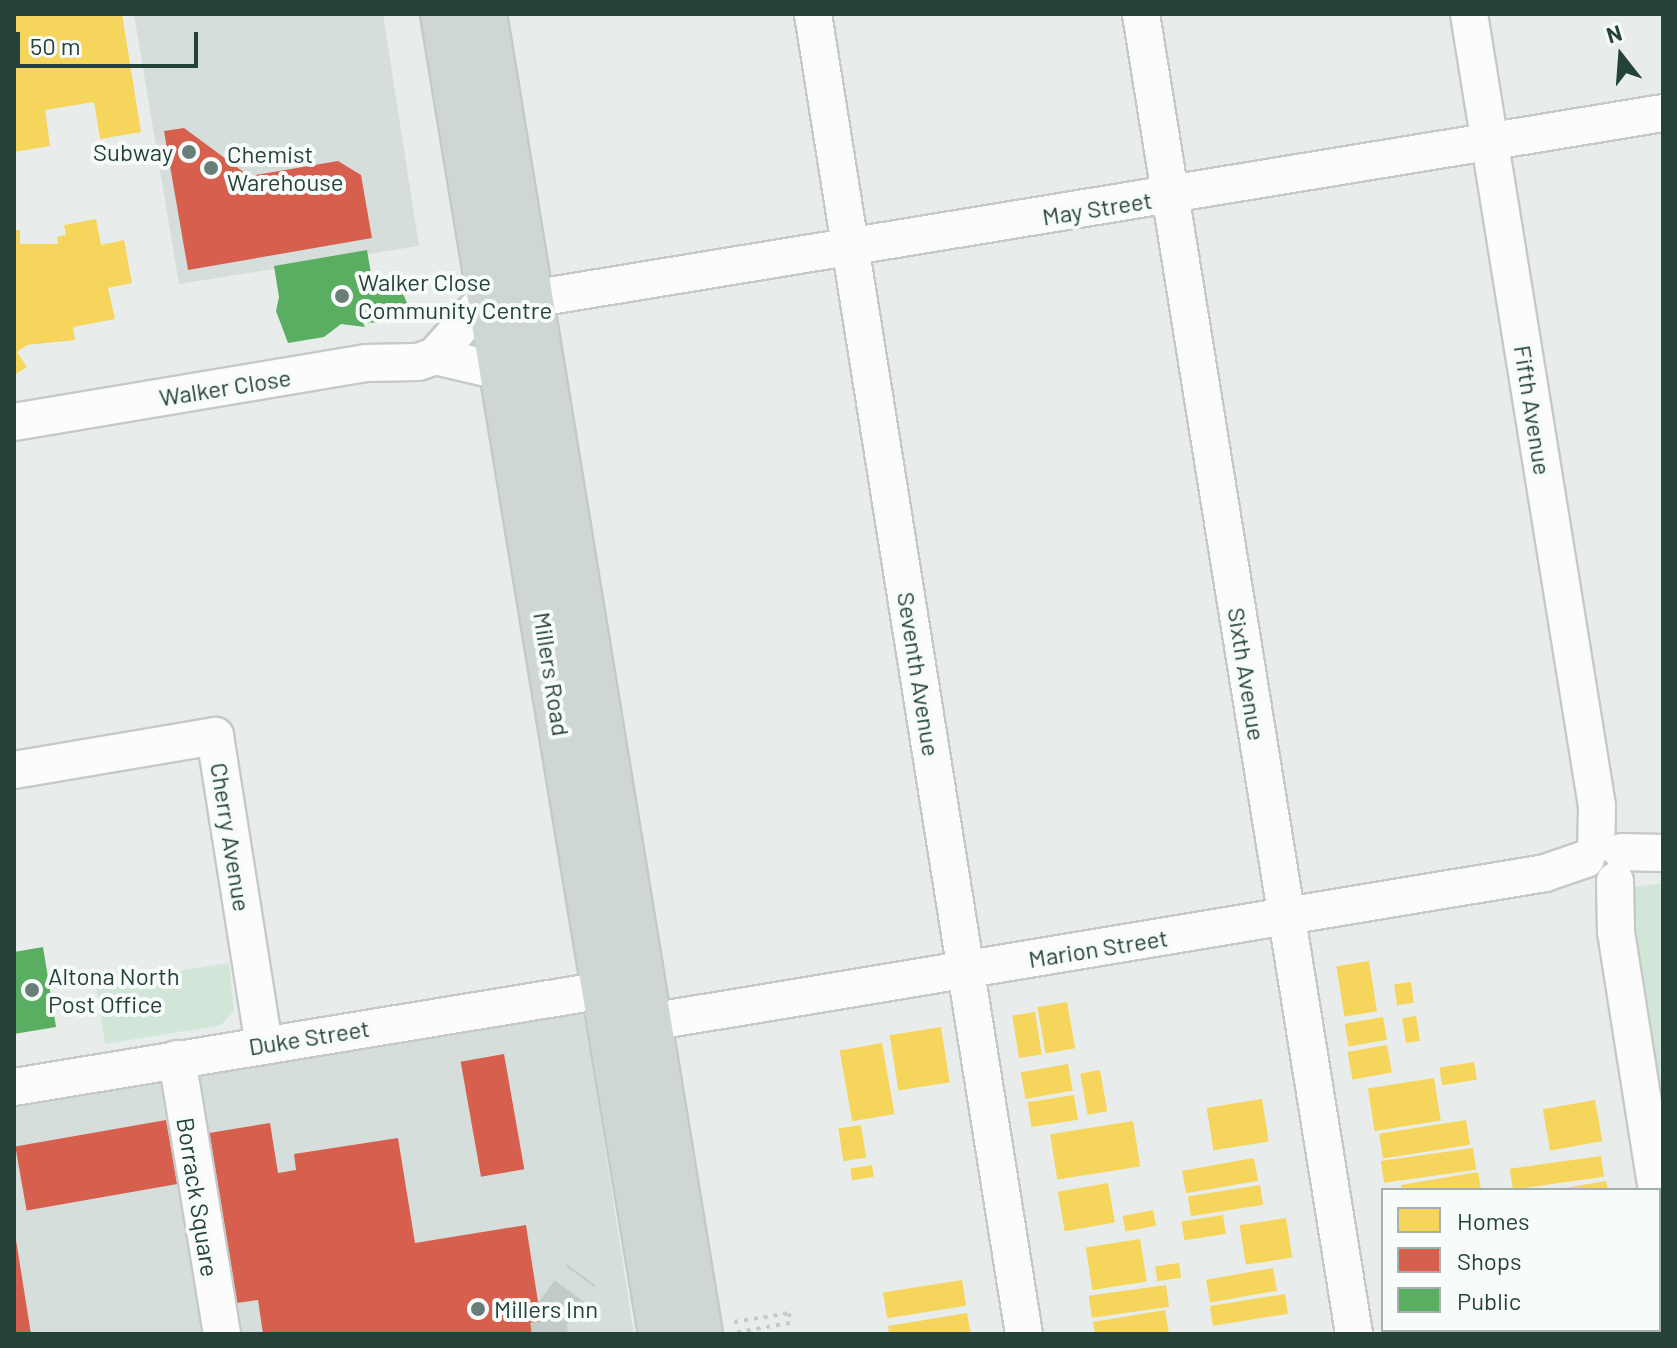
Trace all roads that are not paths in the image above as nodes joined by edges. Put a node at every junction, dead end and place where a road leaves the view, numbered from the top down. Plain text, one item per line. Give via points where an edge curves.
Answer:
1 (443, 14) edge
2 (484, 14) edge
3 (813, 14) edge
4 (1141, 14) edge
5 (1469, 14) edge
6 (1663, 113) edge
7 (1490, 142) junction
8 (1170, 196) junction
9 (851, 249) junction
10 (504, 306) junction
11 (435, 356) junction
12 (500, 371) junction
13 (14, 422) edge
14 (14, 770) edge
15 (1663, 853) edge
16 (1605, 863) junction
17 (1286, 917) junction
18 (967, 970) junction
19 (604, 990) junction
20 (650, 1022) junction
21 (264, 1044) junction
22 (177, 1059) junction
23 (14, 1087) edge
24 (1657, 1188) edge
25 (724, 1330) edge
26 (222, 1334) edge
27 (661, 1334) edge
28 (1024, 1334) edge
29 (1354, 1334) edge

1 - 10 main road, Millers Road
2 - 10 main road, Millers Road
3 - 9 street, Seventh Avenue
4 - 8 street, Sixth Avenue
5 - 7 street, Fifth Avenue
6 - 7 street, May Street
7 - 8 street, May Street
7 - 16 street, Fifth Avenue
8 - 9 street, May Street
8 - 17 street, Sixth Avenue
9 - 10 street, May Street
9 - 18 street, Seventh Avenue
10 - 11 street
10 - 12 main road, Millers Road
10 - 20 main road, Millers Road
11 - 12 street, Walker Close
11 - 13 street, Walker Close
12 - 19 main road, Millers Road
14 - 21 street, Cherry Avenue via 215,736
15 - 16 street, Marion Street
16 - 17 street, Marion Street
16 - 24 street, Fifth Avenue
17 - 18 street, Marion Street
17 - 29 street, Sixth Avenue
18 - 20 street, Marion Street
18 - 28 street, Seventh Avenue
19 - 21 street, Duke Street
19 - 27 main road, Millers Road
20 - 25 main road, Millers Road
21 - 22 street, Duke Street
22 - 23 street, Duke Street
22 - 26 street, Borrack Square

